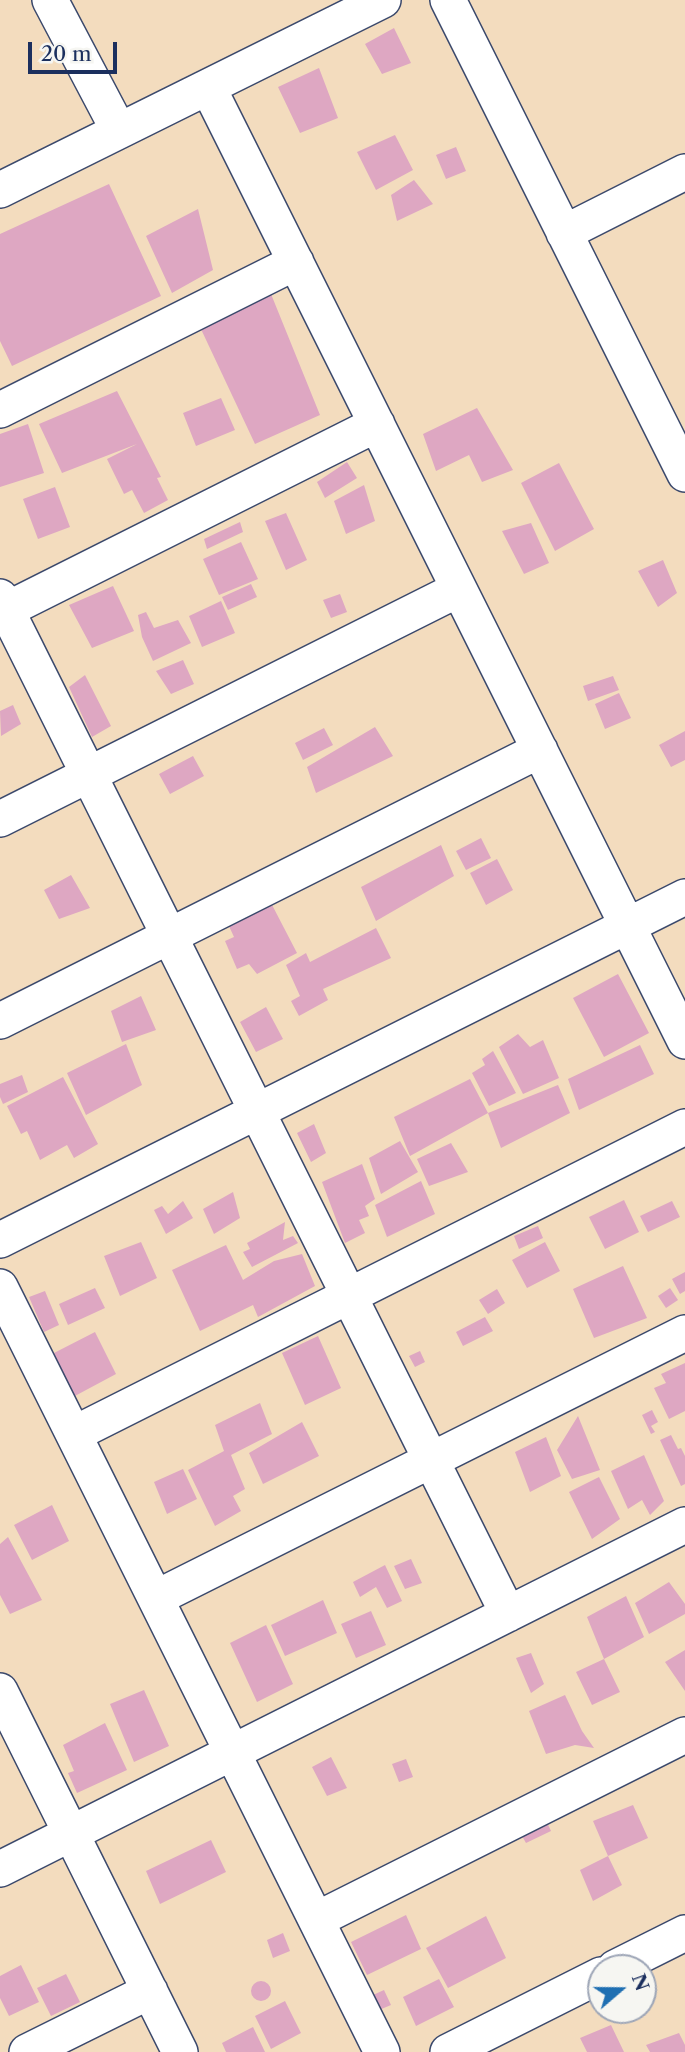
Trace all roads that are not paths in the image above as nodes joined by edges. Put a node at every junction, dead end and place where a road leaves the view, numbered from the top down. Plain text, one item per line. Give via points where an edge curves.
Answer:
1 (50, 0) edge
2 (383, 0) edge
3 (448, 0) edge
4 (208, 87) junction
5 (119, 131) junction
6 (685, 172) edge
7 (0, 190) edge
8 (564, 233) junction
9 (296, 262) junction
10 (0, 410) edge
11 (377, 424) junction
12 (685, 474) edge
13 (459, 589) junction
14 (2, 607) edge
15 (540, 750) junction
16 (89, 775) junction
17 (0, 819) edge
18 (685, 897) edge
19 (628, 926) junction
20 (169, 936) junction
21 (0, 1021) edge
22 (685, 1041) edge
23 (257, 1111) junction
24 (685, 1127) edge
25 (0, 1240) edge
26 (0, 1287) edge
27 (349, 1296) junction
28 (685, 1333) edge
29 (74, 1434) junction
30 (431, 1460) junction
31 (685, 1525) edge
32 (156, 1598) junction
33 (508, 1614) junction
34 (0, 1691) edge
35 (685, 1735) edge
36 (232, 1752) junction
37 (71, 1833) junction
38 (0, 1869) edge
39 (316, 1920) junction
40 (685, 1933) edge
41 (643, 1954) edge
42 (587, 1982) edge
43 (150, 1991) junction
44 (27, 2052) edge
45 (180, 2052) edge
46 (382, 2052) edge
47 (448, 2052) edge

1 - 5 street
2 - 4 street
3 - 8 street
4 - 5 street
4 - 9 street
5 - 7 street
6 - 8 street
8 - 12 street
9 - 10 street
9 - 11 street
11 - 13 street
11 - 14 street
13 - 15 street
13 - 16 street
14 - 16 street
15 - 19 street
15 - 20 street
16 - 17 street
16 - 20 street
18 - 19 street
19 - 22 street
19 - 23 street
20 - 21 street
20 - 23 street
23 - 25 street
23 - 27 street
24 - 27 street
26 - 29 street
27 - 29 street
27 - 30 street
28 - 30 street
29 - 32 street
30 - 32 street
30 - 33 street
31 - 33 street
32 - 36 street
33 - 36 street
34 - 37 street
35 - 39 street
36 - 37 street
36 - 39 street
37 - 38 street
37 - 43 street
39 - 46 street
40 - 41 street
42 - 47 street
43 - 44 street
43 - 45 street

